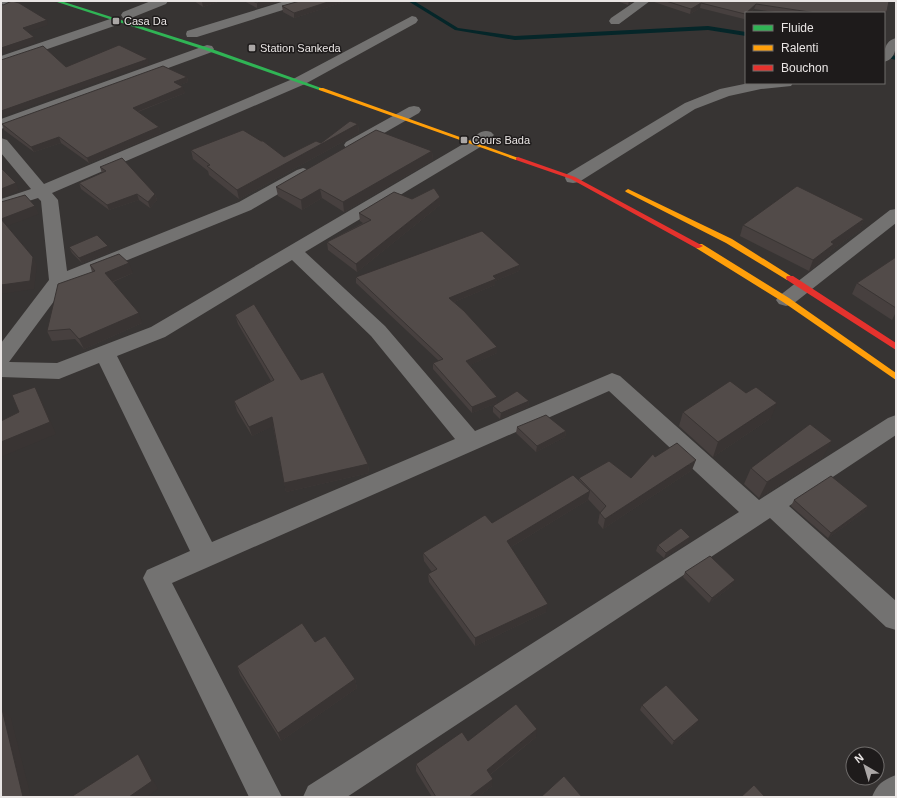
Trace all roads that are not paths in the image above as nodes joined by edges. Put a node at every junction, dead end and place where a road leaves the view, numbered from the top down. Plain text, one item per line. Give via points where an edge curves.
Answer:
1 (11, 1) edge
2 (56, 1) edge
3 (83, 1) edge
4 (162, 1) edge
5 (298, 1) edge
6 (644, 1) edge
7 (1, 4) edge
8 (122, 18) junction
9 (412, 20) dead end
10 (615, 21) dead end
11 (192, 34) junction
12 (896, 42) edge
13 (206, 44) junction
14 (1, 61) edge
15 (886, 63) edge
16 (303, 75) junction
17 (326, 80) dead end
18 (774, 84) edge
19 (409, 111) junction
20 (1, 124) edge
21 (484, 137) junction
22 (1, 143) edge
23 (340, 152) edge
24 (320, 164) edge
25 (576, 171) junction
26 (599, 177) dead end
27 (619, 187) dead end
28 (42, 191) junction
29 (1, 206) edge
30 (896, 214) edge
31 (294, 252) junction
32 (59, 281) junction
33 (804, 286) junction
34 (786, 300) junction
35 (896, 347) edge
36 (105, 353) junction
37 (1, 358) edge
38 (1, 369) edge
39 (896, 377) edge
40 (896, 424) edge
41 (471, 442) junction
42 (764, 508) junction
43 (206, 557) junction
44 (896, 618) edge
45 (896, 791) edge
46 (266, 797) edge
47 (319, 797) edge
48 (888, 797) edge

1 - 7 street
2 - 8 main road
3 - 8 main road
4 - 8 street
5 - 11 street
6 - 10 street
8 - 11 main road
8 - 13 main road
8 - 14 street
9 - 16 street
11 - 13 main road
12 - 15 street
13 - 16 main road
13 - 20 street
16 - 17 main road
16 - 19 main road
16 - 28 street
18 - 25 street via 725,92 690,106
19 - 21 main road
19 - 23 street
21 - 25 main road
21 - 31 street
22 - 28 street
24 - 32 street via 245,206
25 - 26 main road
25 - 34 main road
27 - 33 main road via 729,241
28 - 29 street
28 - 32 street via 49,200
30 - 33 street
31 - 36 street via 158,332
31 - 41 street via 378,331
32 - 37 street
33 - 34 street
33 - 35 main road
34 - 39 main road
36 - 38 street via 59,370
36 - 43 street
40 - 42 street
41 - 42 street via 612,381
41 - 43 street
42 - 44 street
42 - 47 street
43 - 46 street via 156,578
45 - 48 street

